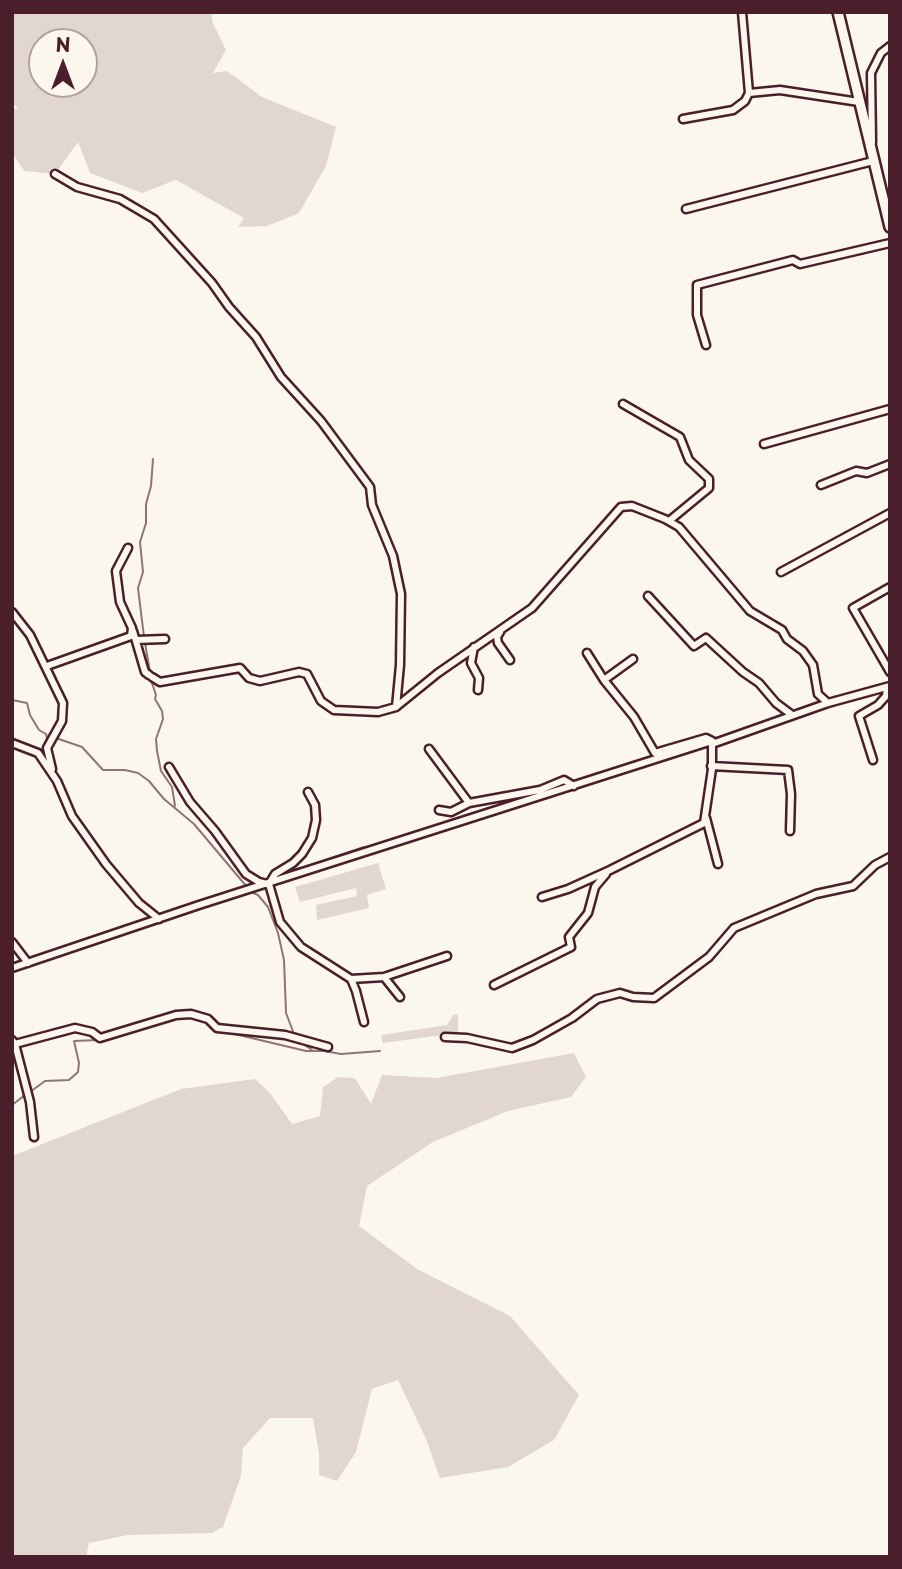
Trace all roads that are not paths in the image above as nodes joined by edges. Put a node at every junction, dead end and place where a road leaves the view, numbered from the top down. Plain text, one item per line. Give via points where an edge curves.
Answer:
1 (741, 12) edge
2 (838, 12) edge
3 (890, 46) edge
4 (749, 93) junction
5 (859, 102) junction
6 (682, 119) dead end
7 (872, 157) junction
8 (55, 174) dead end
9 (687, 209) dead end
10 (890, 227) edge
11 (890, 243) edge
12 (706, 345) dead end
13 (623, 404) dead end
14 (890, 409) edge
15 (764, 444) dead end
16 (890, 464) edge
17 (821, 485) dead end
18 (890, 513) edge
19 (669, 521) junction
20 (128, 548) dead end
21 (781, 572) dead end
22 (890, 587) edge
23 (648, 596) dead end
24 (12, 612) edge
25 (503, 628) junction
26 (133, 638) junction
27 (165, 639) dead end
28 (474, 647) junction
29 (587, 653) dead end
30 (633, 659) dead end
31 (510, 660) dead end
32 (47, 666) junction
33 (890, 671) edge
34 (604, 680) junction
35 (888, 687) edge
36 (478, 690) dead end
37 (828, 704) junction
38 (396, 707) junction
39 (792, 715) junction
40 (712, 742) junction
41 (12, 743) edge
42 (429, 750) dead end
43 (873, 760) dead end
44 (711, 766) junction
45 (169, 767) dead end
46 (57, 781) junction
47 (574, 786) junction
48 (308, 792) dead end
49 (469, 803) junction
50 (439, 810) dead end
51 (706, 816) junction
52 (790, 831) dead end
53 (890, 857) edge
54 (718, 864) dead end
55 (610, 870) junction
56 (269, 884) junction
57 (542, 897) dead end
58 (159, 919) junction
59 (12, 942) edge
60 (447, 956) dead end
61 (28, 963) junction
62 (12, 968) edge
63 (384, 977) junction
64 (351, 979) junction
65 (495, 985) dead end
66 (400, 997) dead end
67 (364, 1022) dead end
68 (445, 1037) dead end
69 (14, 1042) edge
70 (328, 1047) dead end
71 (34, 1137) dead end

1 - 4 street
2 - 5 main road
3 - 7 street via 871,72
4 - 5 street via 780,90
4 - 6 street via 733,110
5 - 7 main road
7 - 9 street
7 - 10 main road
8 - 38 street via 77,187 120,199 154,219 256,337 281,377 370,487 401,594
11 - 12 street via 800,264 793,260 697,285 697,315
13 - 19 street via 680,437 689,460 709,480 709,488
14 - 15 street
16 - 17 street
18 - 21 street
19 - 25 street via 632,506 621,507 532,608
19 - 37 street via 750,611 782,630 803,651 813,665 818,694
20 - 26 street via 116,571 120,602
22 - 33 street via 853,608
23 - 39 street via 694,646 706,638
24 - 32 street
25 - 28 street
25 - 31 street via 498,643
26 - 27 street
26 - 32 street
26 - 38 street via 145,672 160,682 240,668 260,681 299,673 307,674 321,701 334,710 378,712
28 - 36 street via 471,663 479,678
28 - 38 street
29 - 34 street
30 - 34 street
32 - 46 street via 64,712 47,747
34 - 40 street via 655,753 706,738
35 - 37 street
35 - 43 street via 878,705 859,716
37 - 39 street
39 - 40 street
40 - 44 street
40 - 47 street
41 - 46 street via 38,753
42 - 49 street
44 - 51 street
44 - 52 street via 788,771
45 - 56 street via 246,874
46 - 58 street via 72,816 106,864
47 - 49 street via 564,780 540,790
47 - 56 street
48 - 56 street via 315,805 312,838 302,854
49 - 50 street via 451,812
51 - 54 street
51 - 55 street via 704,823
53 - 68 street via 853,886 816,894 734,928 709,957 654,998 620,993 597,999 533,1041 512,1048
55 - 57 street
55 - 65 street via 595,887 588,913 569,937 571,947
56 - 58 street
56 - 64 street via 281,922 301,947
58 - 61 street
59 - 61 street
60 - 63 street
61 - 62 street
63 - 64 street
63 - 66 street
64 - 67 street
69 - 70 street via 75,1028 100,1038 191,1014 217,1028 285,1035
69 - 71 street

